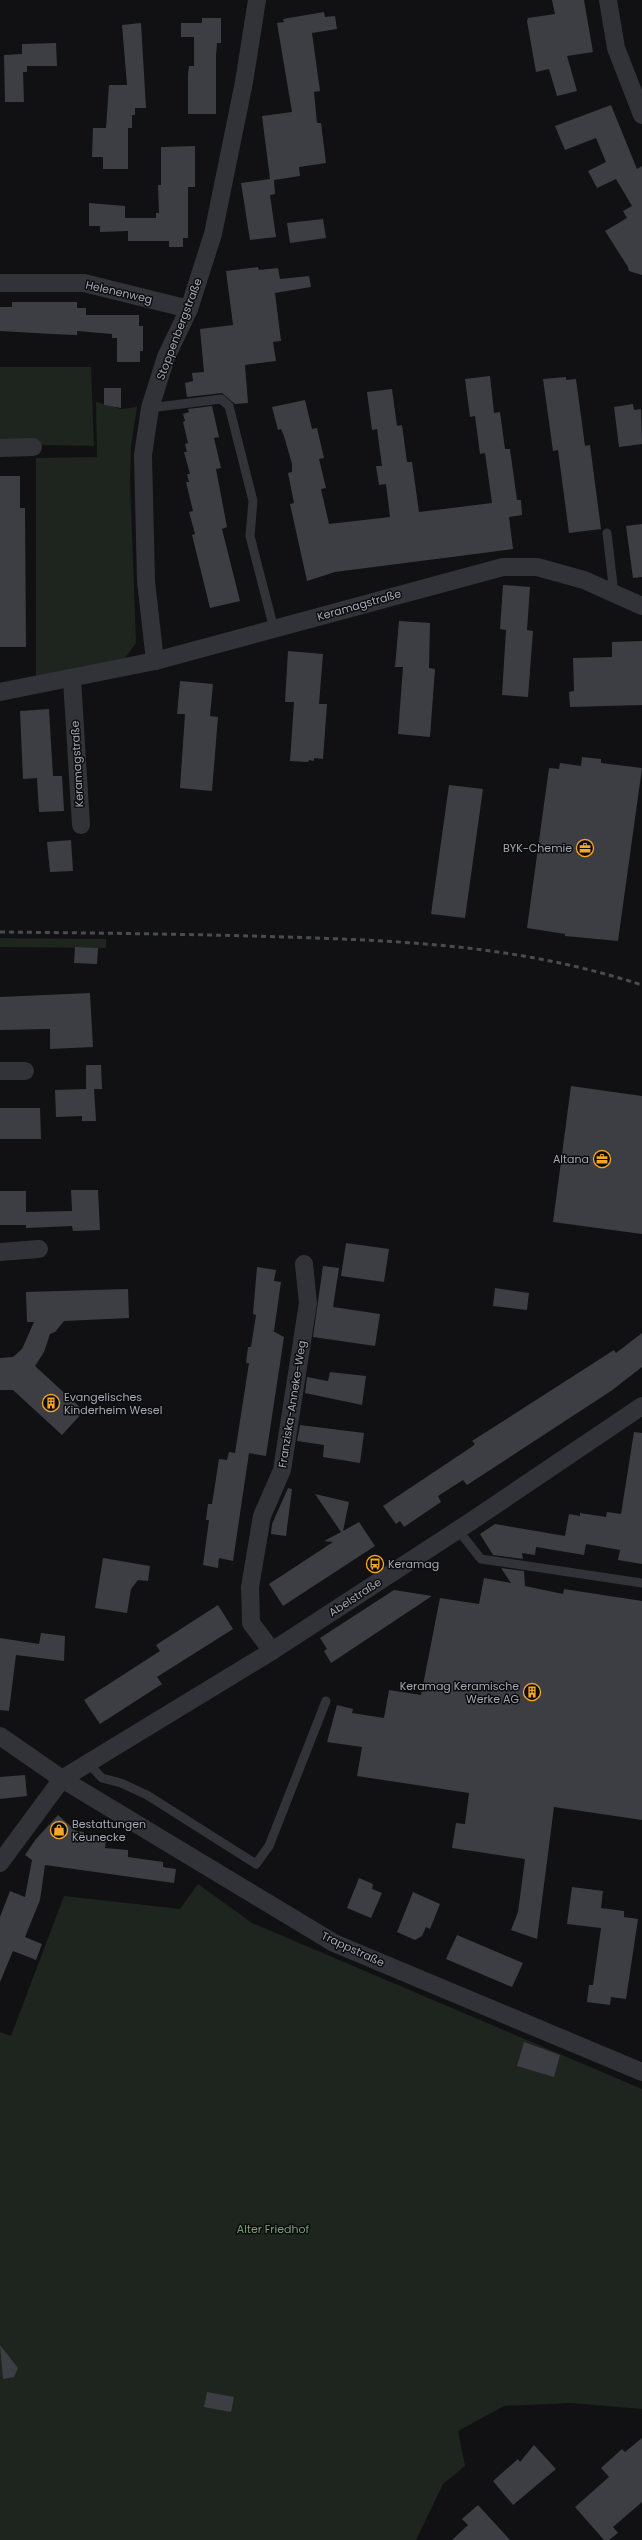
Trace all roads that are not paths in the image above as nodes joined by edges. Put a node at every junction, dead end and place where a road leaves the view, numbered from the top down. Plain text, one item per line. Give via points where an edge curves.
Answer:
1 (257, 0) edge
2 (608, 0) edge
3 (642, 114) edge
4 (0, 283) edge
5 (189, 309) junction
6 (150, 408) junction
7 (33, 446) dead end
8 (0, 448) edge
9 (607, 533) dead end
10 (614, 594) junction
11 (642, 606) edge
12 (274, 629) junction
13 (155, 661) junction
14 (72, 679) junction
15 (0, 692) edge
16 (81, 825) dead end
17 (0, 1071) edge
18 (24, 1071) dead end
19 (39, 1249) dead end
20 (0, 1252) edge
21 (304, 1264) dead end
22 (642, 1406) edge
23 (458, 1530) junction
24 (642, 1583) edge
25 (272, 1651) junction
26 (326, 1701) dead end
27 (0, 1736) edge
28 (88, 1763) junction
29 (62, 1779) junction
30 (0, 1863) edge
31 (642, 2072) edge

1 - 5 street, Stoppenbergstraße via 244,82 213,234
2 - 3 street via 616,48
4 - 5 street, Helenenweg via 84,283
5 - 6 street, Stoppenbergstraße via 166,357
6 - 12 lane via 220,399 229,406 253,502 250,536
6 - 13 street, Stoppenbergstraße via 143,455 146,581
7 - 8 street
9 - 10 lane
10 - 11 street, Keramagstraße
10 - 12 street, Keramagstraße via 584,580 537,567 503,567
12 - 13 street, Keramagstraße
13 - 14 street, Keramagstraße
14 - 15 street, Keramagstraße
14 - 16 street, Keramagstraße
17 - 18 street
19 - 20 street
21 - 25 street, Franziska-Anneke-Weg via 308,1303 282,1470 262,1516 250,1587 251,1624
22 - 23 street, Abelstraße
23 - 24 lane via 481,1559
23 - 25 street, Abelstraße
25 - 28 street, Abelstraße
26 - 28 lane via 269,1846 256,1864 147,1795 121,1783 102,1778
27 - 29 street, Trappstraße
28 - 29 street, Abelstraße
29 - 30 street
29 - 31 street, Trappstraße via 334,1944

